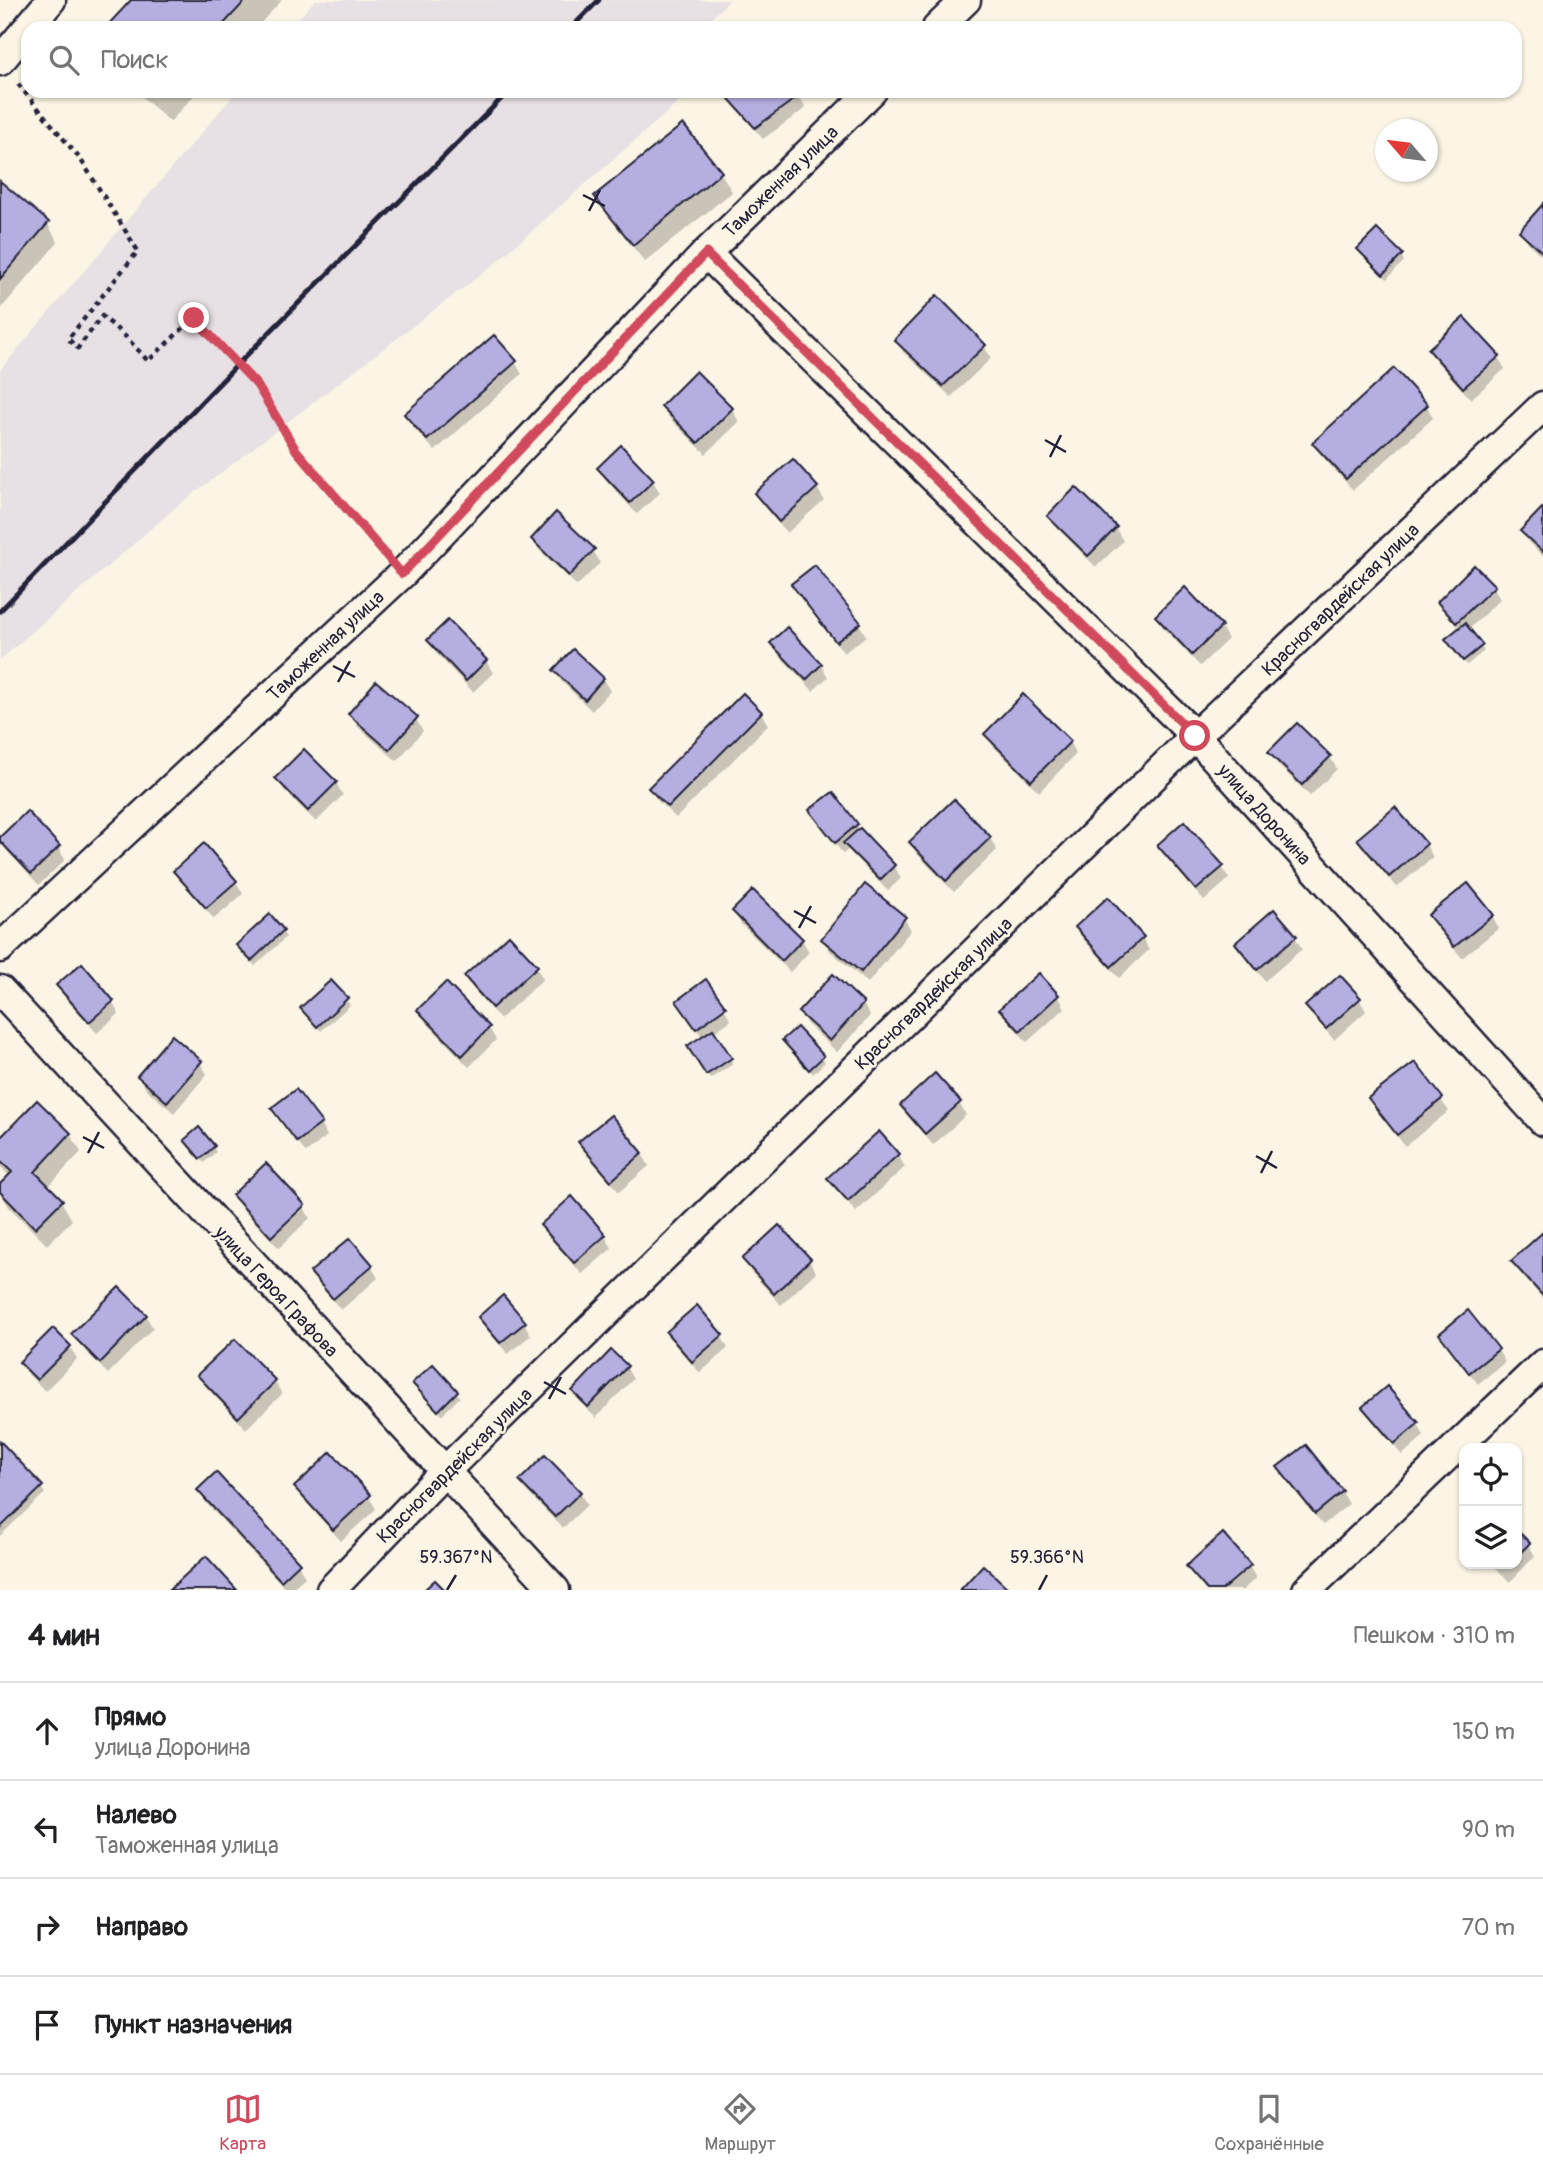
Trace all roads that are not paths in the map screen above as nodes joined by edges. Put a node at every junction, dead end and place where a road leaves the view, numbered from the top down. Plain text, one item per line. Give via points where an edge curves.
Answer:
1 (51, 0) edge
2 (966, 0) edge
3 (38, 21) edge
4 (944, 21) edge
5 (21, 50) edge
6 (8, 71) edge
7 (865, 98) edge
8 (706, 253) junction
9 (1543, 406) edge
10 (1195, 736) junction
11 (0, 948) edge
12 (0, 990) edge
13 (1543, 1121) edge
14 (1543, 1364) edge
15 (444, 1472) junction
16 (331, 1590) edge
17 (555, 1590) edge
18 (1307, 1590) edge

1 - 3 street
2 - 4 street
5 - 6 street
7 - 8 street, Таможенная улица
8 - 10 street, улица Доронина
8 - 11 street, Таможенная улица via 402,574
9 - 10 street, Красногвардейская улица
10 - 13 street, улица Доронина
10 - 15 street, Красногвардейская улица
12 - 15 street, улица Героя Графова
14 - 18 street
15 - 16 street, Красногвардейская улица
15 - 17 street, улица Героя Графова

